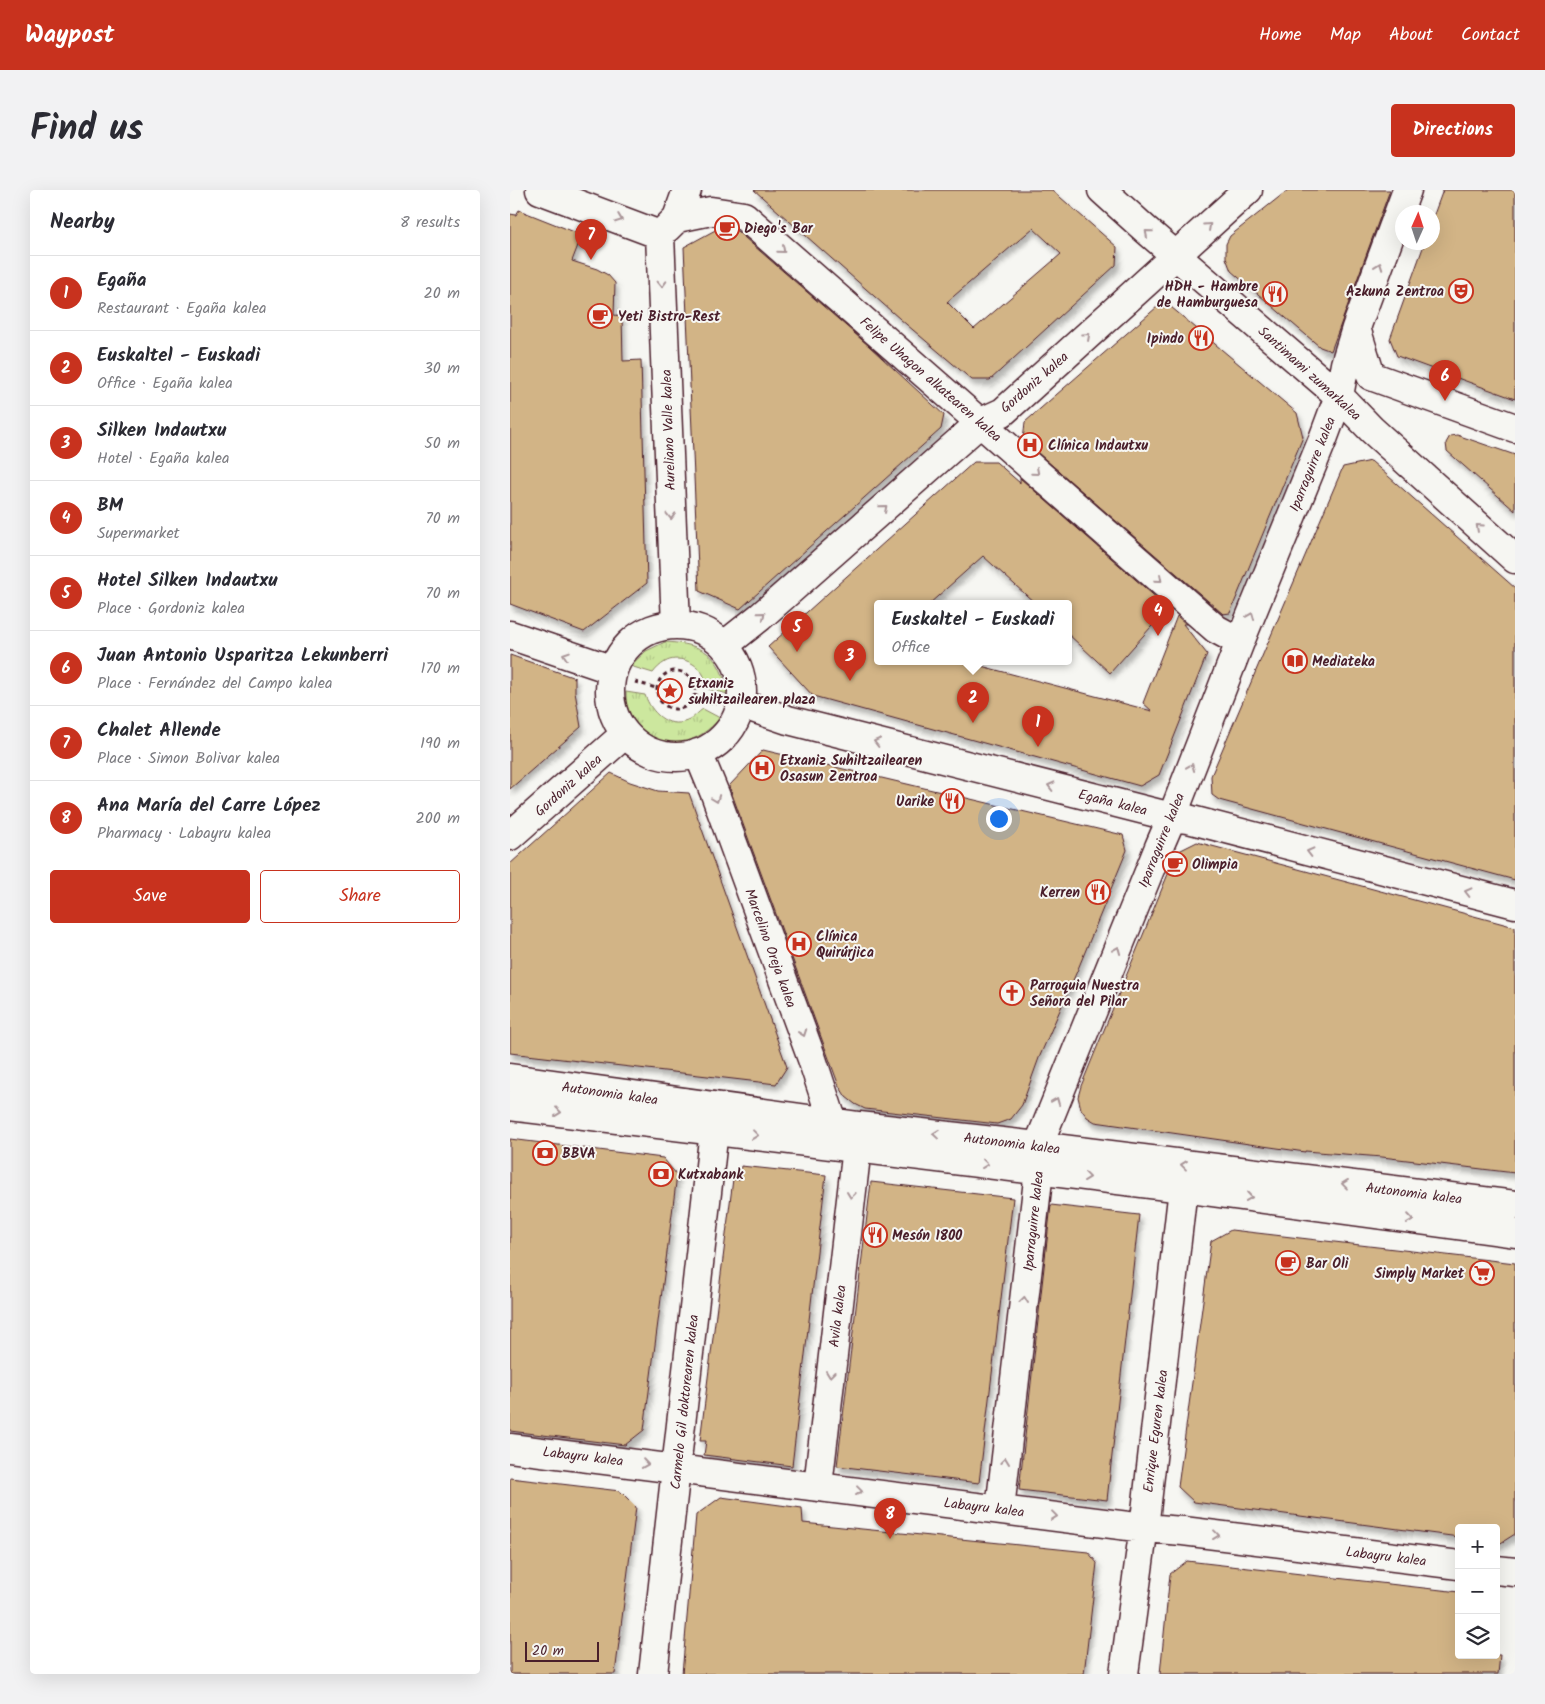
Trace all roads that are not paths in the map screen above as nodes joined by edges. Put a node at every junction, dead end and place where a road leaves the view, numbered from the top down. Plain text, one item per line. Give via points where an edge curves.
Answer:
1 (540, 190) edge
2 (687, 190) edge
3 (1102, 190) edge
4 (1248, 190) edge
5 (1407, 190) edge
6 (669, 226) junction
7 (1175, 256) junction
8 (1356, 328) junction
9 (1339, 396) junction
10 (981, 422) junction
11 (1515, 428) edge
12 (1515, 559) edge
13 (676, 621) junction
14 (510, 635) edge
15 (1240, 642) junction
16 (728, 644) junction
17 (615, 673) junction
18 (738, 706) junction
19 (622, 737) junction
20 (700, 758) junction
21 (1172, 817) junction
22 (510, 836) edge
23 (1515, 904) edge
24 (510, 1078) edge
25 (510, 1106) edge
26 (714, 1130) junction
27 (843, 1138) junction
28 (1038, 1158) junction
29 (1183, 1188) junction
30 (1515, 1205) edge
31 (1515, 1233) edge
32 (510, 1448) edge
33 (677, 1469) junction
34 (818, 1486) junction
35 (1000, 1510) junction
36 (1144, 1528) junction
37 (1455, 1565) edge
38 (1500, 1570) edge
39 (1515, 1572) edge
40 (653, 1674) edge
41 (1124, 1674) edge

1 -> 6 street
2 - 6 street
7 -> 3 street, Santimami zumarkalea
7 -> 4 street, Gordoniz kalea
8 -> 5 street, Iparraguirre kalea
6 -> 10 street, Felipe Uhagon alkatearen kalea via 711,211 744,216
6 -> 13 street, Aureliano Valle kalea
7 - 9 street, Santimami zumarkalea
10 -> 7 street, Gordoniz kalea via 1003,412
8 - 9 street, Iparraguirre kalea
8 - 11 street via 1371,376
12 -> 9 street, Santimami zumarkalea via 1372,430
15 -> 9 street, Iparraguirre kalea
10 -> 15 street, Felipe Uhagon alkatearen kalea via 1216,629
16 -> 10 street, Gordoniz kalea
13 - 16 street
13 - 17 street via 637,637 622,652
17 -> 14 street
21 -> 15 street, Iparraguirre kalea
16 - 18 street via 742,684
17 - 19 street via 610,680 610,697
18 - 20 street via 730,729
21 -> 18 street, Egaña kalea
19 - 20 street via 659,755
19 - 22 street, Gordoniz kalea
20 -> 27 street, Marcelino Oreja kalea
23 -> 21 street, Egaña kalea
28 -> 21 street, Iparraguirre kalea
24 - 27 street, Autonomia kalea via 630,1096
25 -> 26 street, Autonomia kalea
26 -> 27 street, Autonomia kalea
26 - 33 street, Carmelo Gil doktorearen kalea
27 - 28 street, Autonomia kalea
27 -> 34 street, Avila kalea
28 -> 29 street, Autonomia kalea
30 -> 28 street, Autonomia kalea
35 -> 28 street, Iparraguirre kalea
29 -> 31 street, Autonomia kalea
29 - 36 street, Enrique Eguren kalea
32 -> 33 street, Labayru kalea
33 - 34 street, Labayru kalea
33 - 40 street, Carmelo Gil doktorearen kalea
34 -> 35 street, Labayru kalea
35 -> 36 street, Labayru kalea
36 -> 37 street, Labayru kalea
36 - 41 street, Enrique Eguren kalea
38 - 39 street

